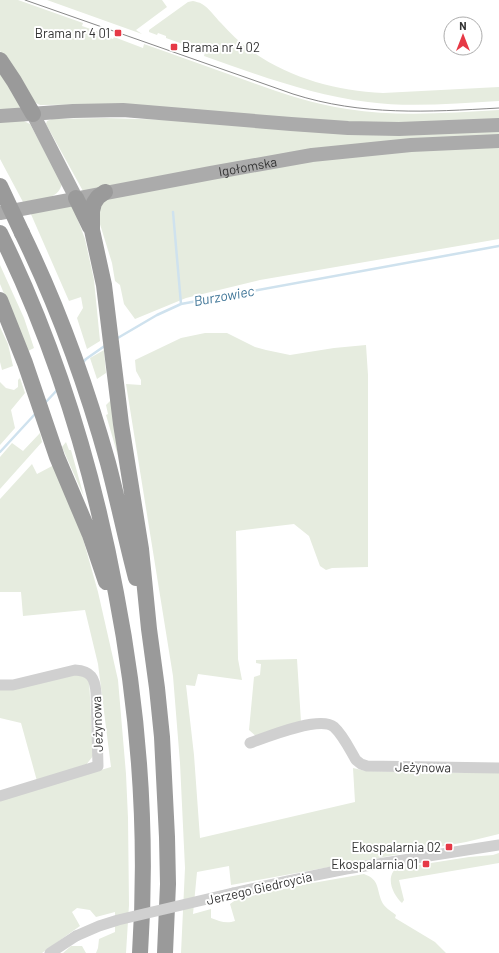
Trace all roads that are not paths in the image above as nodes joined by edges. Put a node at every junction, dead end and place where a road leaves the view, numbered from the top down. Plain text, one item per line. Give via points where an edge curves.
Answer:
1 (0, 60) edge
2 (33, 114) junction
3 (0, 116) edge
4 (499, 125) edge
5 (499, 141) edge
6 (0, 186) edge
7 (105, 192) junction
8 (76, 198) junction
9 (0, 213) edge
10 (92, 230) junction
11 (1, 235) edge
12 (0, 300) edge
13 (122, 624) junction
14 (149, 629) junction
15 (0, 685) edge
16 (250, 743) dead end
17 (499, 768) edge
18 (0, 796) edge
19 (499, 845) edge
20 (50, 953) edge
21 (140, 953) edge
22 (165, 953) edge

1 - 2 highway
2 - 3 main road
2 - 4 main road via 123,110 297,125 369,128
2 - 8 main road
5 - 7 main road, Igołomska via 411,145 312,155
6 - 14 highway, bridge via 41,271 71,347 116,496
7 - 8 main road, Igołomska
7 - 10 highway via 94,203
8 - 9 main road, Igołomska
8 - 10 highway
10 - 14 highway via 104,285 117,396 141,549
11 - 13 highway via 51,351 79,439 94,490
12 - 13 highway
13 - 21 highway via 133,695 140,781
14 - 22 highway via 157,688 164,780 168,884
15 - 18 street, Jeżynowa via 13,685 75,670 89,673 96,693 98,766
16 - 17 street, Jeżynowa via 298,727 322,723 334,727 356,760 367,766
19 - 20 street, Jerzego Giedroycia, bridge via 346,869 118,920 76,936

